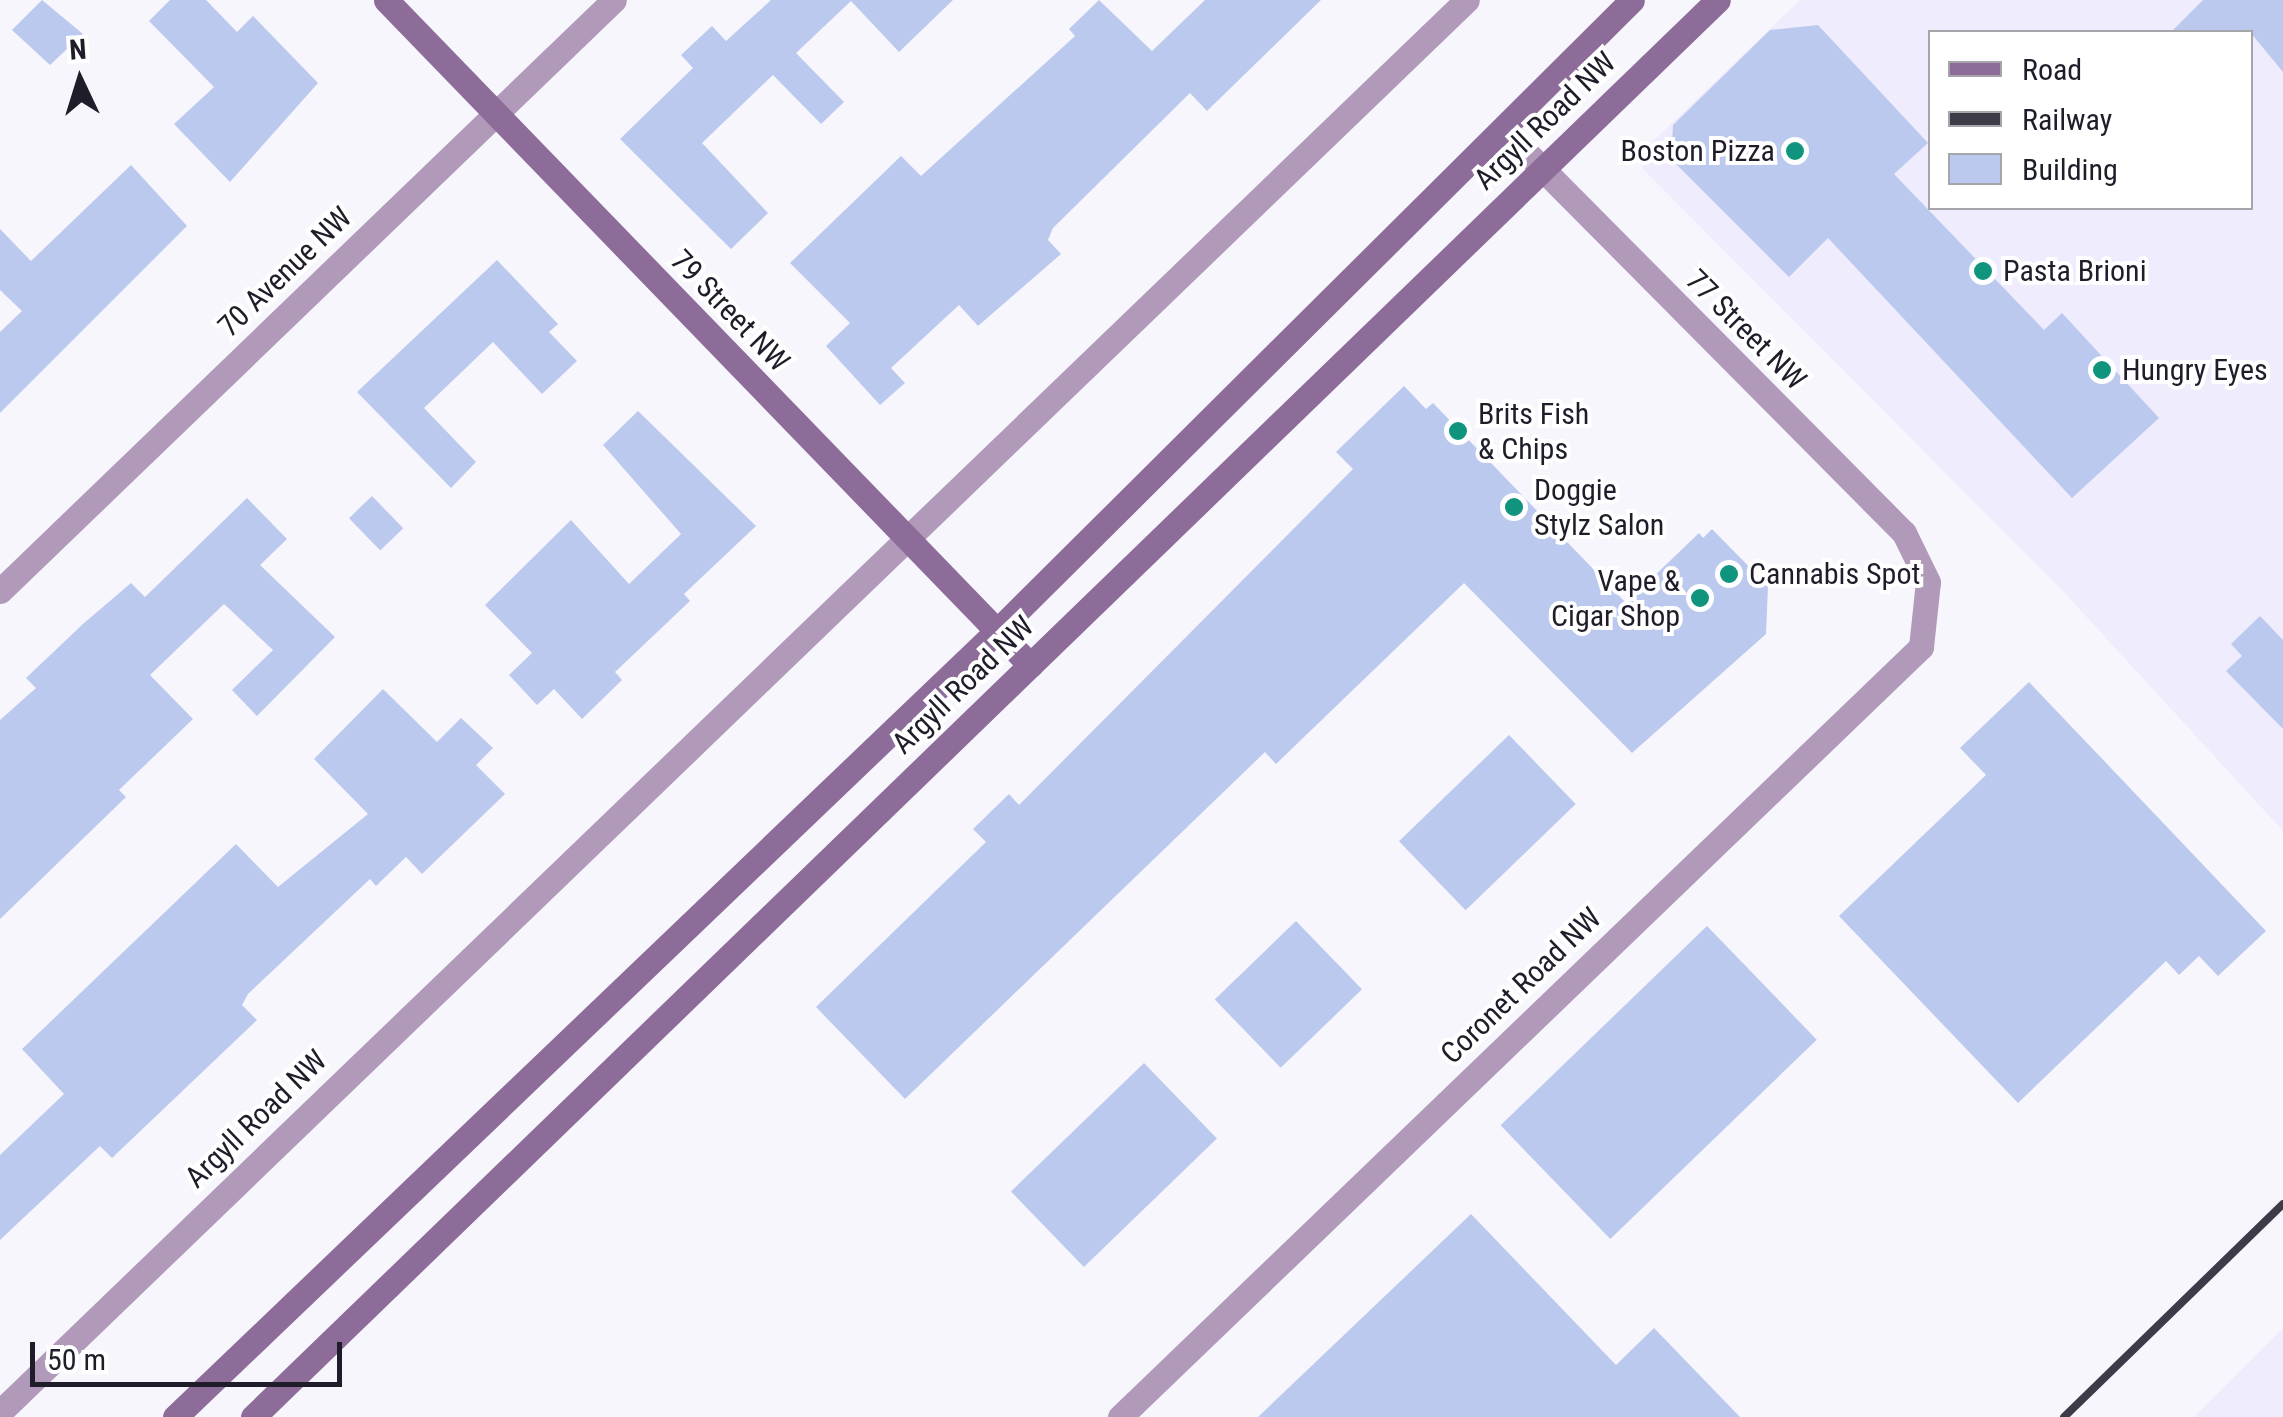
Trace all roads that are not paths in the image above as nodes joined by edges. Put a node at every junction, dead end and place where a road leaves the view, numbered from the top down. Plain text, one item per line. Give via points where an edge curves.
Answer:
1 (386, 0) edge
2 (614, 0) edge
3 (1467, 0) edge
4 (1632, 0) edge
5 (1718, 0) edge
6 (495, 116) junction
7 (1505, 130) junction
8 (1542, 168) junction
9 (906, 536) junction
10 (1928, 582) joint
11 (0, 591) edge
12 (997, 631) junction
13 (1030, 665) junction
14 (0, 1412) edge
15 (175, 1417) edge
16 (253, 1417) edge
17 (1120, 1417) edge

1 - 6 main road, 79 Street NW
2 - 6 street, 70 Avenue NW
3 - 9 street, Argyll Road NW
4 - 7 main road, Argyll Road NW
5 - 8 main road, Argyll Road NW
6 - 9 main road, 79 Street NW
6 - 11 street, 70 Avenue NW
7 - 8 street, 77 Street NW
7 - 12 main road, Argyll Road NW
8 - 10 street, 77 Street NW via 1904,533
8 - 13 main road, Argyll Road NW
9 - 12 main road, 79 Street NW
9 - 14 street, Argyll Road NW
10 - 17 street, Coronet Road NW via 1921,647
12 - 13 main road, 79 Street NW
12 - 15 main road, Argyll Road NW
13 - 16 main road, Argyll Road NW

